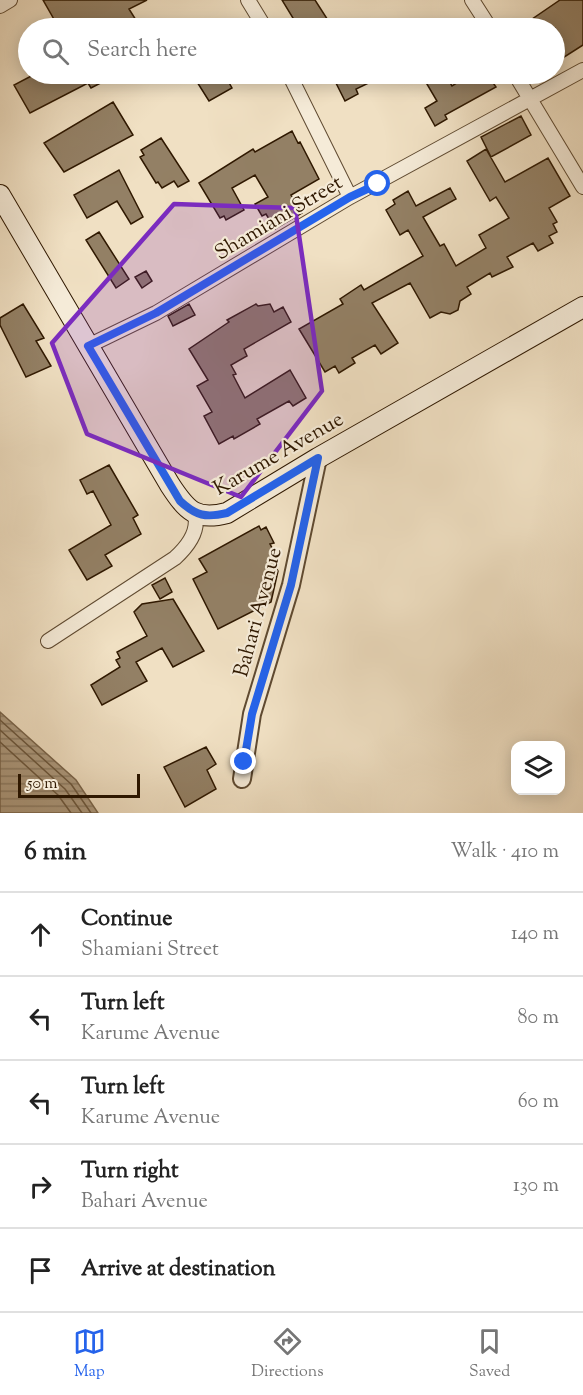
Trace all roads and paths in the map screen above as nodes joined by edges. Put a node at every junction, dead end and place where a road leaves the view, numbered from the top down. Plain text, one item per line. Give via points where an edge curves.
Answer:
1 (10, 0) edge
2 (248, 0) edge
3 (472, 0) edge
4 (0, 6) edge
5 (259, 18) edge
6 (484, 18) edge
7 (583, 70) edge
8 (565, 80) edge
9 (294, 84) edge
10 (521, 84) edge
11 (558, 84) edge
12 (530, 100) junction
13 (583, 188) edge
14 (350, 197) junction
15 (2, 203) edge
16 (583, 307) edge
17 (88, 346) junction
18 (318, 458) junction
19 (195, 514) junction
20 (48, 641) dead end
21 (242, 779) dead end

1 - 4 street
2 - 5 street
3 - 6 street
7 - 8 street, Shamiani Street
9 - 14 street
10 - 12 street
11 - 12 street, Shamiani Street
12 - 13 street
12 - 14 street, Shamiani Street
14 - 17 street, Shamiani Street via 156,313
15 - 17 main road, Karume Avenue
16 - 18 main road, Karume Avenue
17 - 19 main road, Karume Avenue via 180,501
18 - 19 main road, Karume Avenue via 227,513 211,517
18 - 21 street, Bahari Avenue via 291,585 252,714
19 - 20 street via 197,523 191,538 175,558

